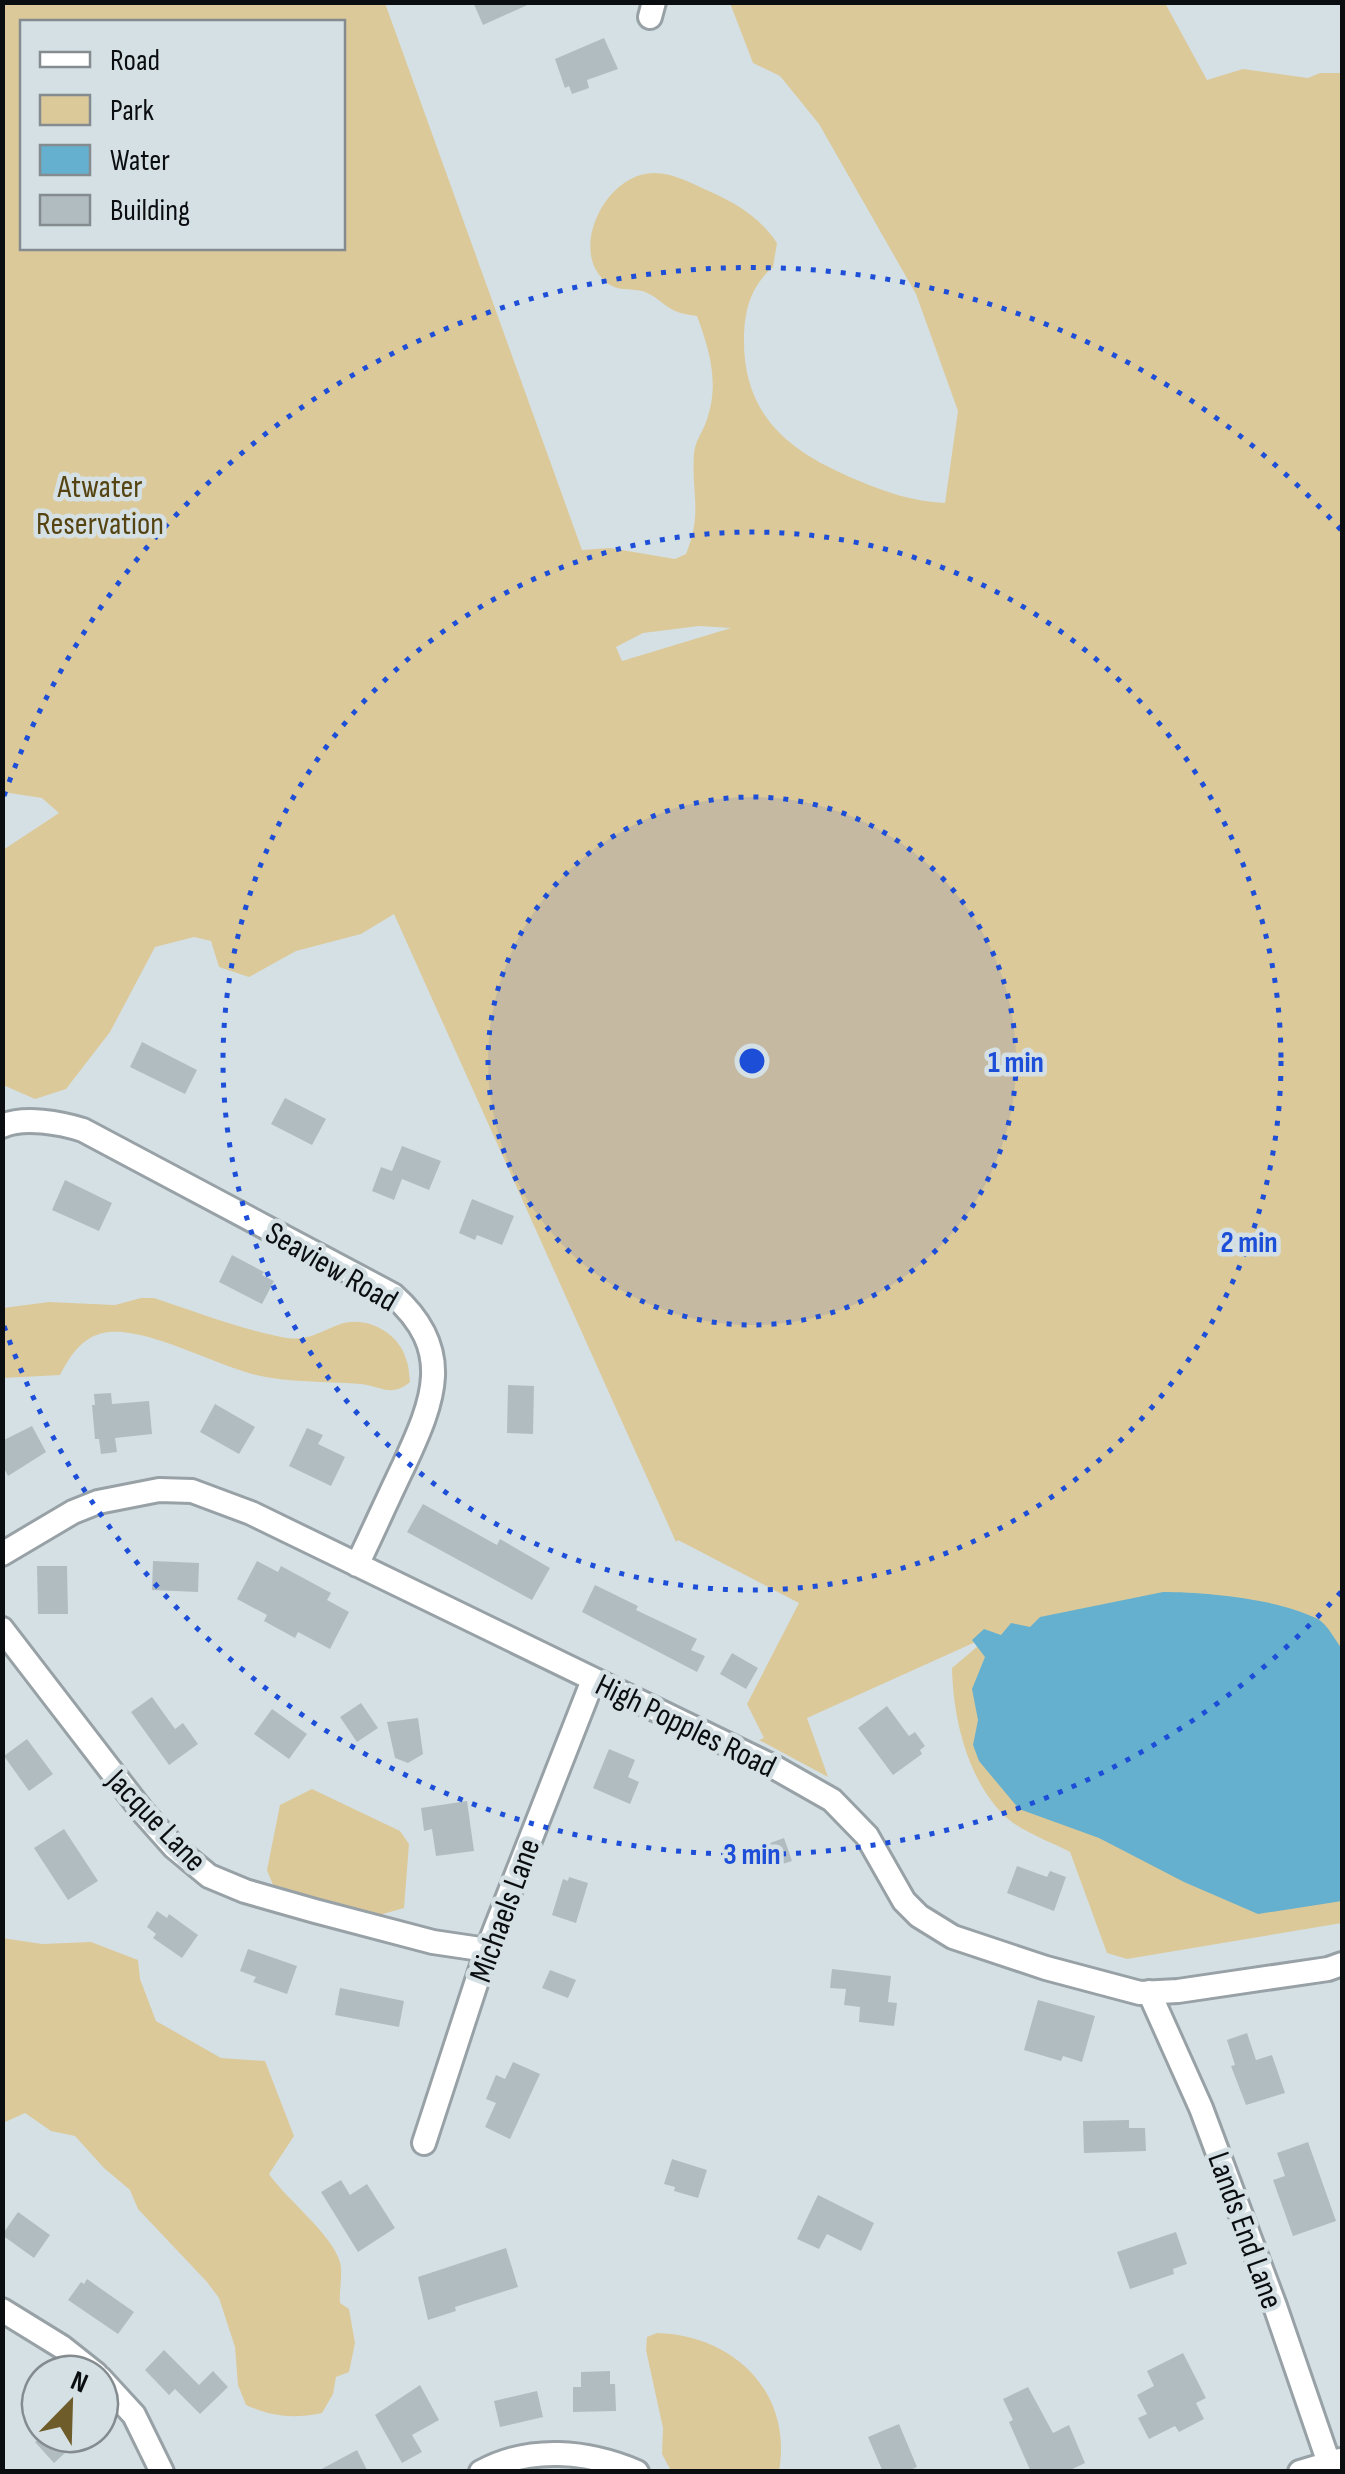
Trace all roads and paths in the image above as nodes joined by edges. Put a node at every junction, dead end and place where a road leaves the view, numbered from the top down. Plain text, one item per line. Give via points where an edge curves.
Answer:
1 (2, 1126) edge
2 (2, 1554) edge
3 (357, 1565) junction
4 (2, 1630) edge
5 (592, 1680) junction
6 (488, 1950) junction
7 (1342, 1964) edge
8 (1149, 1992) junction
9 (424, 2142) dead end
10 (2, 2310) edge
11 (71, 2354) edge
12 (120, 2400) edge
13 (1334, 2465) edge
14 (162, 2472) edge
15 (481, 2472) edge
16 (637, 2472) edge
17 (1300, 2472) edge

1 - 3 street, Seaview Road via 82,1130 407,1308 430,1344 434,1386
2 - 3 street, High Popples Road via 98,1502 192,1490
3 - 5 street, High Popples Road
4 - 6 street, Jacque Lane via 142,1811 209,1876 314,1911
5 - 6 street, Michaels Lane
5 - 8 street, High Popples Road via 832,1800 867,1836 904,1901 953,1936 1046,1968
6 - 9 street, Michaels Lane
7 - 8 street, High Popples Road
8 - 13 street, Lands End Lane via 1202,2108
10 - 11 street
12 - 14 street
13 - 17 street
15 - 16 street via 526,2456 564,2454 598,2456

